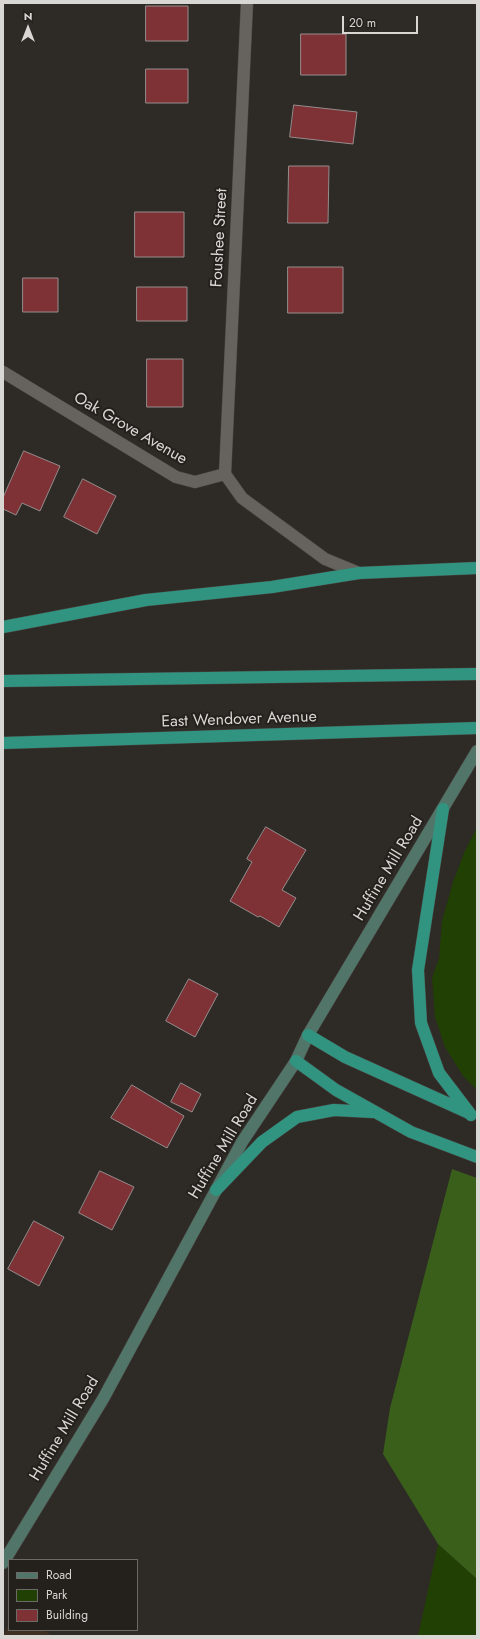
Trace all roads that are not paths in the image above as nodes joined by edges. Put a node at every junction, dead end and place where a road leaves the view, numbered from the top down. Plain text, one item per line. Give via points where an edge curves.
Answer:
1 (247, 3) edge
2 (3, 372) edge
3 (225, 474) junction
4 (477, 568) edge
5 (359, 573) junction
6 (3, 627) edge
7 (477, 674) edge
8 (3, 681) edge
9 (477, 728) edge
10 (3, 743) edge
11 (477, 751) edge
12 (443, 809) junction
13 (308, 1035) junction
14 (296, 1060) junction
15 (375, 1112) junction
16 (474, 1116) edge
17 (477, 1157) edge
18 (216, 1190) junction
19 (3, 1563) edge

1 - 3 street, Foushee Street
2 - 3 street, Oak Grove Avenue via 176,477 195,482
3 - 5 street via 242,498 325,559
4 - 5 highway
5 - 6 highway via 272,587 146,600
7 - 8 highway
9 - 10 highway, East Wendover Avenue
11 - 12 main road, Huffine Mill Road
12 - 13 main road, Huffine Mill Road
12 - 16 highway via 418,970 421,1023 439,1073
13 - 14 main road, Huffine Mill Road
13 - 16 highway via 345,1057
14 - 15 highway via 336,1090
14 - 18 main road, Huffine Mill Road via 242,1142
15 - 17 highway via 411,1132
15 - 18 highway via 334,1110 297,1117 262,1142
18 - 19 main road, Huffine Mill Road via 102,1399

